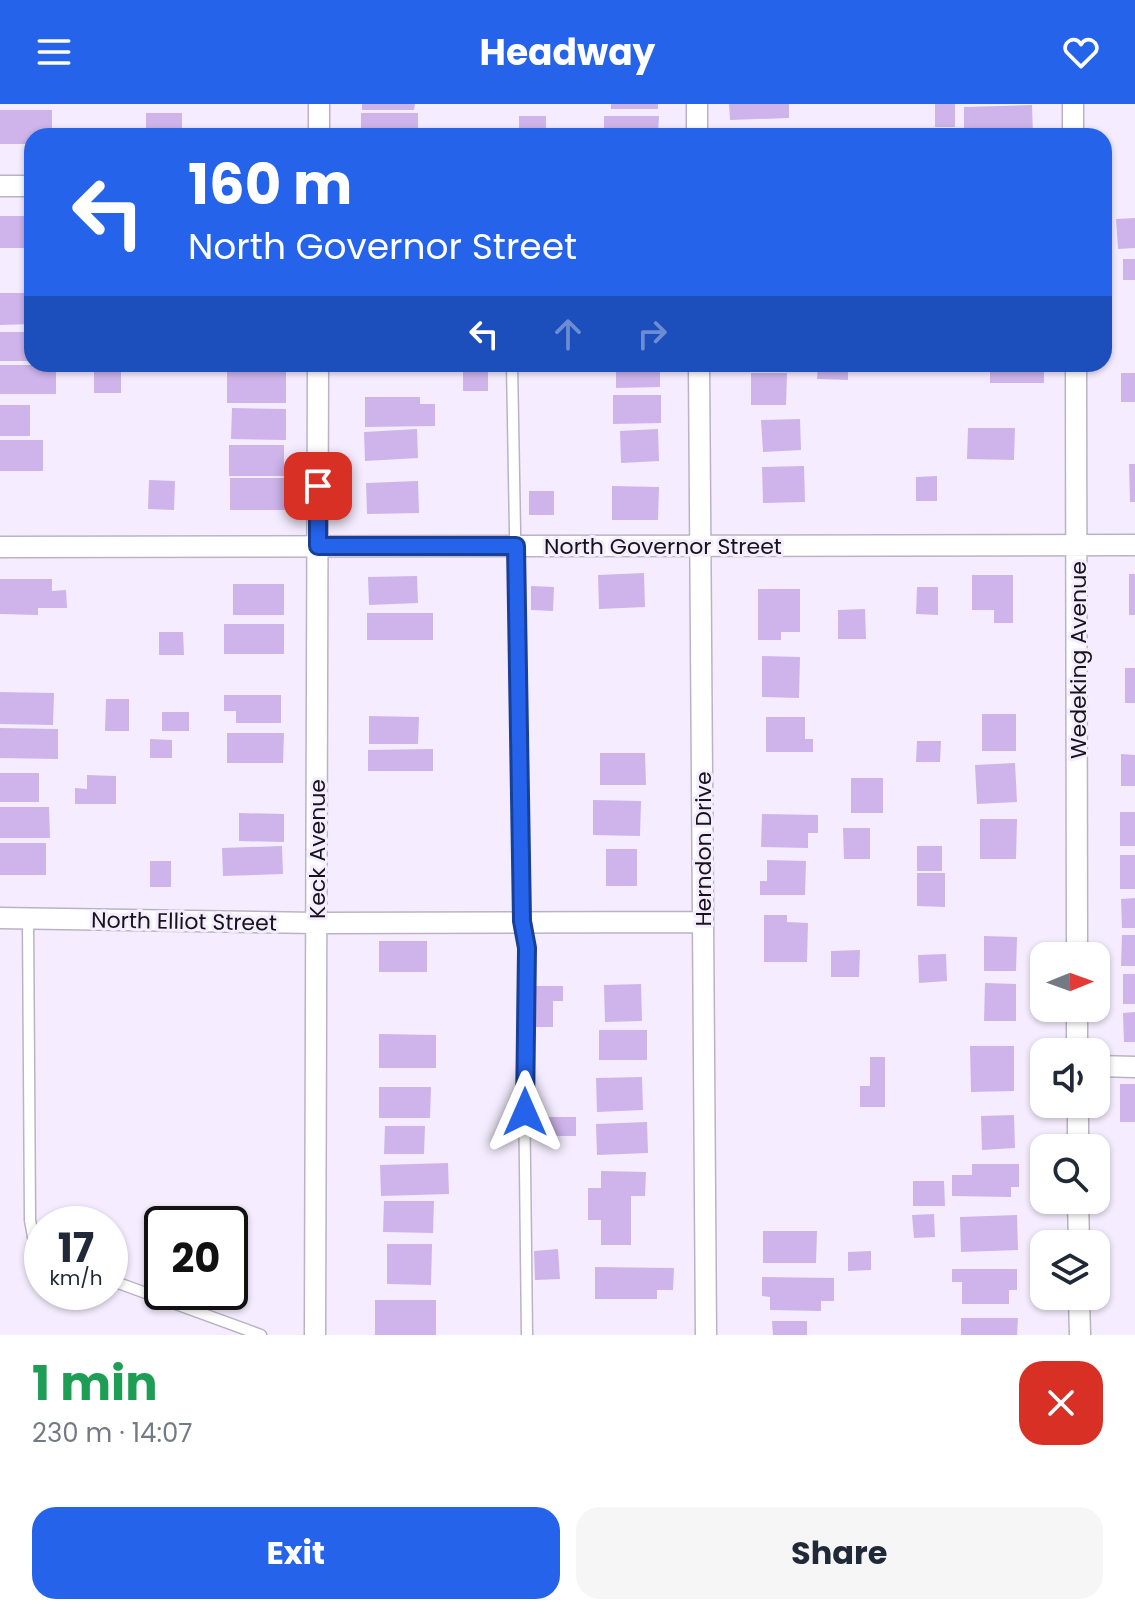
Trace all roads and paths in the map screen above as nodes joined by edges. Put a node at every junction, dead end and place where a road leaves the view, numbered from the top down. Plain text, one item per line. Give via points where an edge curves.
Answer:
1 (319, 104) edge
2 (697, 104) edge
3 (1073, 104) edge
4 (319, 128) edge
5 (697, 128) edge
6 (1073, 128) edge
7 (0, 186) edge
8 (24, 186) edge
9 (318, 372) edge
10 (512, 372) edge
11 (699, 372) edge
12 (1076, 372) edge
13 (1078, 545) junction
14 (1135, 545) edge
15 (318, 546) junction
16 (516, 546) junction
17 (700, 546) junction
18 (0, 547) edge
19 (0, 918) edge
20 (28, 918) junction
21 (522, 921) junction
22 (703, 922) junction
23 (316, 923) junction
24 (1077, 942) edge
25 (1110, 1066) edge
26 (1135, 1067) edge
27 (30, 1206) edge
28 (128, 1287) edge
29 (1079, 1310) edge
30 (261, 1335) edge
31 (315, 1335) edge
32 (527, 1335) edge
33 (706, 1335) edge
34 (1080, 1335) edge

1 - 4 street
2 - 5 street
3 - 6 street
7 - 8 street
9 - 15 street, Keck Avenue
10 - 16 lane
11 - 17 street, Herndon Drive
12 - 13 street, Wedeking Avenue
13 - 14 street, North Governor Street
13 - 17 street, North Governor Street
13 - 24 street, Wedeking Avenue
15 - 16 street, North Governor Street
15 - 18 street, North Governor Street
15 - 23 street, Keck Avenue
16 - 17 street, North Governor Street
16 - 21 lane
17 - 22 street, Herndon Drive
19 - 20 street, North Elliot Street
20 - 23 street, North Elliot Street
20 - 27 lane
21 - 22 street, North Elliot Street
21 - 23 street, North Elliot Street
21 - 32 lane via 527,948
22 - 33 street, Herndon Drive
23 - 31 street, Keck Avenue
25 - 26 street
28 - 30 lane
29 - 34 street

